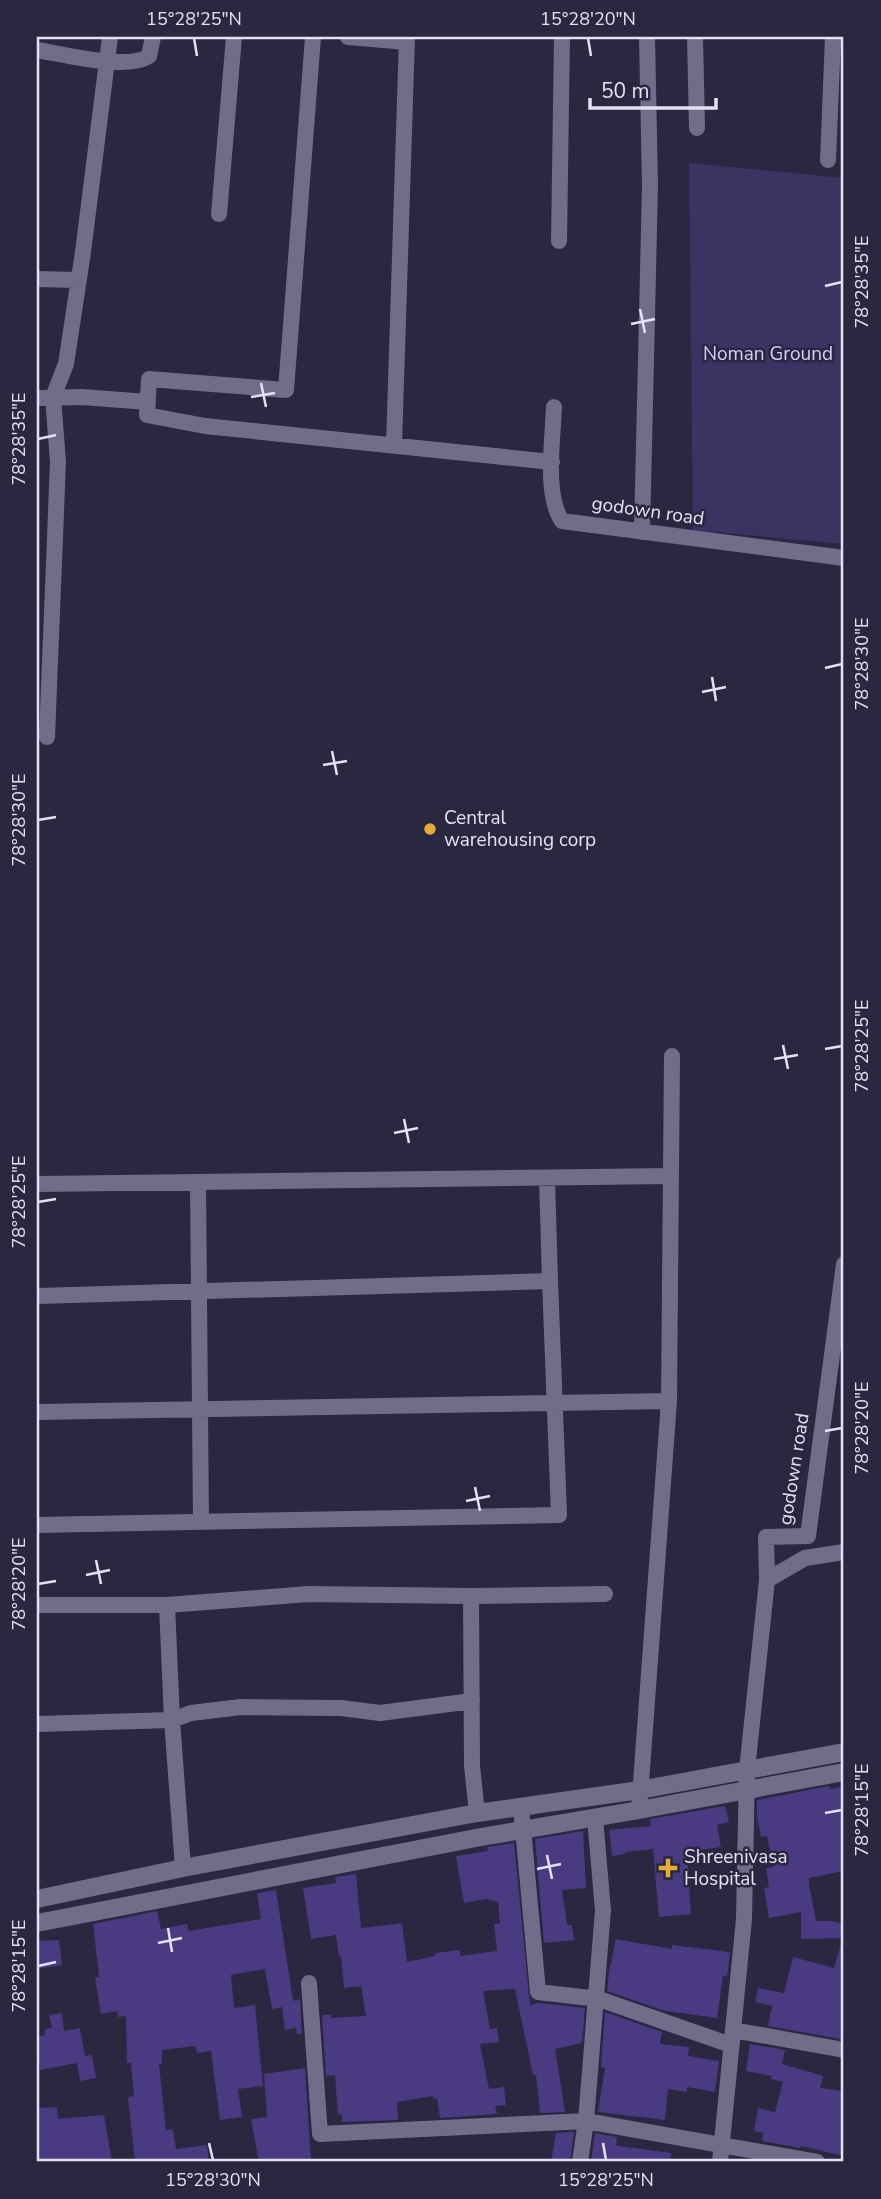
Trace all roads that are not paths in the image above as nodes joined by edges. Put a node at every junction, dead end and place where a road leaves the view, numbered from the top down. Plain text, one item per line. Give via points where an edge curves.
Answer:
1 (110, 37) edge
2 (153, 37) edge
3 (234, 37) edge
4 (313, 37) edge
5 (348, 37) edge
6 (562, 37) edge
7 (646, 37) edge
8 (695, 37) edge
9 (833, 37) edge
10 (407, 40) edge
11 (37, 50) edge
12 (107, 61) junction
13 (697, 128) dead end
14 (828, 160) dead end
15 (219, 214) dead end
16 (559, 241) dead end
17 (37, 279) edge
18 (78, 280) junction
19 (45, 397) edge
20 (148, 402) junction
21 (554, 407) dead end
22 (394, 445) junction
23 (552, 462) junction
24 (642, 532) junction
25 (844, 558) edge
26 (44, 654) edge
27 (47, 737) dead end
28 (672, 1056) dead end
29 (671, 1176) junction
30 (547, 1178) junction
31 (198, 1182) junction
32 (37, 1184) edge
33 (844, 1264) edge
34 (550, 1281) junction
35 (199, 1291) junction
36 (37, 1296) edge
37 (669, 1401) junction
38 (555, 1403) junction
39 (200, 1409) junction
40 (37, 1412) edge
41 (201, 1522) junction
42 (37, 1525) edge
43 (844, 1552) edge
44 (767, 1580) junction
45 (605, 1594) dead end
46 (471, 1597) junction
47 (37, 1605) edge
48 (167, 1605) junction
49 (472, 1701) junction
50 (172, 1720) junction
51 (37, 1724) edge
52 (844, 1752) edge
53 (747, 1770) junction
54 (844, 1772) edge
55 (640, 1790) junction
56 (747, 1790) junction
57 (521, 1807) junction
58 (639, 1810) junction
59 (477, 1813) junction
60 (595, 1818) junction
61 (523, 1830) junction
62 (183, 1868) junction
63 (37, 1899) edge
64 (37, 1923) edge
65 (309, 1983) dead end
66 (597, 1999) junction
67 (732, 2038) junction
68 (844, 2050) edge
69 (586, 2122) junction
70 (722, 2145) junction
71 (580, 2162) edge
72 (720, 2162) edge
73 (817, 2162) edge

1 - 12 street
2 - 12 street via 149,56 142,61
3 - 15 street
4 - 20 street via 286,390 149,379
5 - 10 street
6 - 16 street
7 - 24 street via 650,186
8 - 13 street
9 - 14 street
10 - 22 street
11 - 12 street
12 - 18 street
17 - 18 street
18 - 19 street via 66,364
19 - 20 street
19 - 26 street via 58,462
20 - 22 street via 147,415 205,426
21 - 23 street, godown road
22 - 23 street
23 - 24 street, godown road via 552,495 562,521
24 - 25 street, godown road
26 - 27 street
28 - 29 street
29 - 30 street
29 - 37 street
30 - 31 street
30 - 34 street
31 - 32 street
31 - 35 street
33 - 44 street, godown road via 808,1536 766,1537
34 - 35 street
34 - 38 street
35 - 36 street
35 - 39 street
37 - 38 street
37 - 55 street
38 - 39 street
38 - 41 street via 559,1515
39 - 40 street
39 - 41 street
41 - 42 street
43 - 44 street via 805,1558
44 - 53 street, godown road
45 - 46 street
46 - 48 street via 309,1594
46 - 49 street
47 - 48 street
48 - 50 street
49 - 50 street via 380,1713 241,1707
49 - 59 street
50 - 51 street
50 - 62 street
52 - 53 street
53 - 55 street
53 - 56 street, godown road
54 - 56 street
55 - 57 street
55 - 58 street
56 - 58 street
56 - 67 street, godown road via 744,1919
57 - 59 street
57 - 61 street
58 - 60 street
59 - 62 street
60 - 61 street
60 - 66 street via 603,1910
61 - 64 street
61 - 66 street via 538,1992
62 - 63 street
65 - 69 street via 320,2134
66 - 67 street
66 - 69 street
67 - 68 street
67 - 70 street, godown road
69 - 70 street
69 - 71 street
70 - 72 street, godown road
70 - 73 street

